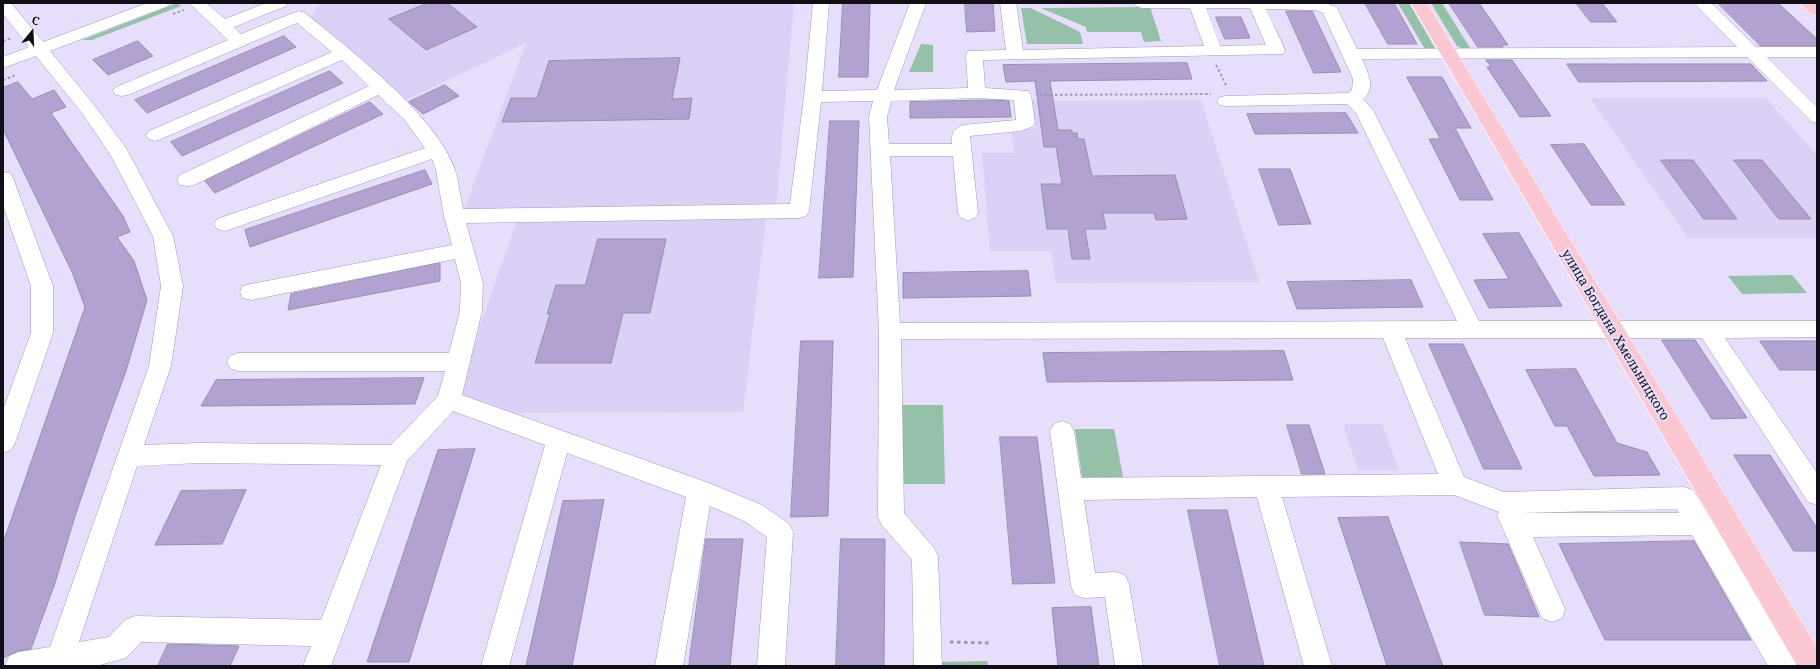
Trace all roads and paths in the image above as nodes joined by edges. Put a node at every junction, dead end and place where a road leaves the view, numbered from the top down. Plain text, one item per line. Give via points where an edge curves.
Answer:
1 (162, 3) edge
2 (197, 3) edge
3 (280, 3) edge
4 (821, 3) edge
5 (918, 3) edge
6 (1008, 3) edge
7 (1148, 3) edge
8 (1419, 3) edge
9 (1702, 3) edge
10 (1808, 3) edge
11 (3, 4) edge
12 (1196, 4) junction
13 (1256, 4) junction
14 (1302, 4) edge
15 (1817, 11) edge
16 (222, 26) junction
17 (240, 41) junction
18 (38, 49) junction
19 (1212, 51) junction
20 (1817, 52) edge
21 (344, 53) junction
22 (1754, 53) junction
23 (1351, 54) junction
24 (1449, 54) junction
25 (1015, 55) junction
26 (3, 63) edge
27 (382, 86) junction
28 (122, 91) dead end
29 (977, 93) junction
30 (884, 94) junction
31 (1022, 95) junction
32 (813, 96) junction
33 (1221, 96) junction
34 (1352, 98) junction
35 (1817, 117) edge
36 (155, 135) dead end
37 (880, 150) junction
38 (962, 150) junction
39 (438, 151) junction
40 (3, 178) edge
41 (187, 180) dead end
42 (968, 213) dead end
43 (454, 216) junction
44 (224, 224) dead end
45 (464, 250) junction
46 (251, 292) dead end
47 (1611, 328) junction
48 (1707, 328) junction
49 (1817, 328) edge
50 (1390, 329) junction
51 (1472, 329) junction
52 (890, 331) junction
53 (238, 362) dead end
54 (459, 362) junction
55 (449, 400) junction
56 (1062, 431) dead end
57 (558, 440) junction
58 (3, 443) edge
59 (397, 455) junction
60 (128, 456) junction
61 (1455, 484) junction
62 (1267, 487) junction
63 (1071, 489) junction
64 (700, 491) junction
65 (1817, 494) edge
66 (1504, 503) junction
67 (1699, 524) junction
68 (1515, 526) junction
69 (1552, 609) dead end
70 (330, 633) junction
71 (927, 642) junction
72 (991, 643) dead end
73 (60, 659) junction
74 (20, 666) edge
75 (317, 666) edge
76 (495, 666) edge
77 (668, 666) edge
78 (771, 666) edge
79 (928, 666) edge
80 (1129, 666) edge
81 (1318, 666) edge
82 (1784, 666) edge
83 (1813, 666) edge

1 - 18 street
2 - 16 street
3 - 16 street
4 - 32 street
5 - 30 street
6 - 25 street
7 - 12 street
8 - 24 main road, улица Богдана Хмельницкого
9 - 22 street
10 - 15 main road
11 - 18 street
12 - 13 street
12 - 19 street
13 - 14 street
13 - 19 street via 1277,50
14 - 23 street via 1317,5 1330,10
16 - 17 street
17 - 21 street via 299,16
17 - 28 street
18 - 26 street
18 - 60 street via 88,109 119,152 163,236 172,286 160,366
19 - 25 street
19 - 33 path via 1227,87
20 - 22 street
21 - 27 street
21 - 36 street
22 - 24 street
22 - 35 street
23 - 24 street
23 - 34 street via 1362,79 1360,92
24 - 47 main road, улица Богдана Хмельницкого
25 - 29 street via 974,55
27 - 39 street via 410,115
27 - 41 street
29 - 30 street
29 - 31 street
30 - 32 street
30 - 37 street via 878,117
31 - 33 path
31 - 38 street via 1026,123 969,129 961,133
32 - 43 street via 799,211
33 - 34 street
34 - 51 street via 1364,110
37 - 38 street
37 - 52 street
38 - 42 street
39 - 43 street via 446,170
39 - 44 street
40 - 58 street via 42,286 42,333
43 - 45 street
45 - 46 street
45 - 54 street via 472,283 471,311
47 - 48 street
47 - 51 street
47 - 83 main road, улица Богдана Хмельницкого
48 - 49 street
48 - 65 street
50 - 51 street
50 - 52 street
50 - 61 street
52 - 71 street via 891,517 925,556
53 - 54 street
54 - 55 street
55 - 57 street
55 - 59 street
56 - 63 street
57 - 64 street
57 - 76 street
59 - 60 street via 200,453
59 - 70 street
60 - 73 street
61 - 62 street
61 - 66 street
62 - 63 street
62 - 81 street
63 - 80 street via 1084,586 1116,584
64 - 77 street
64 - 78 street via 753,513 780,532
66 - 67 street via 1684,498
66 - 68 street
67 - 68 street
67 - 82 street
68 - 69 street
70 - 73 street via 135,629 116,649
70 - 75 street
71 - 72 path
71 - 79 street
73 - 74 street

